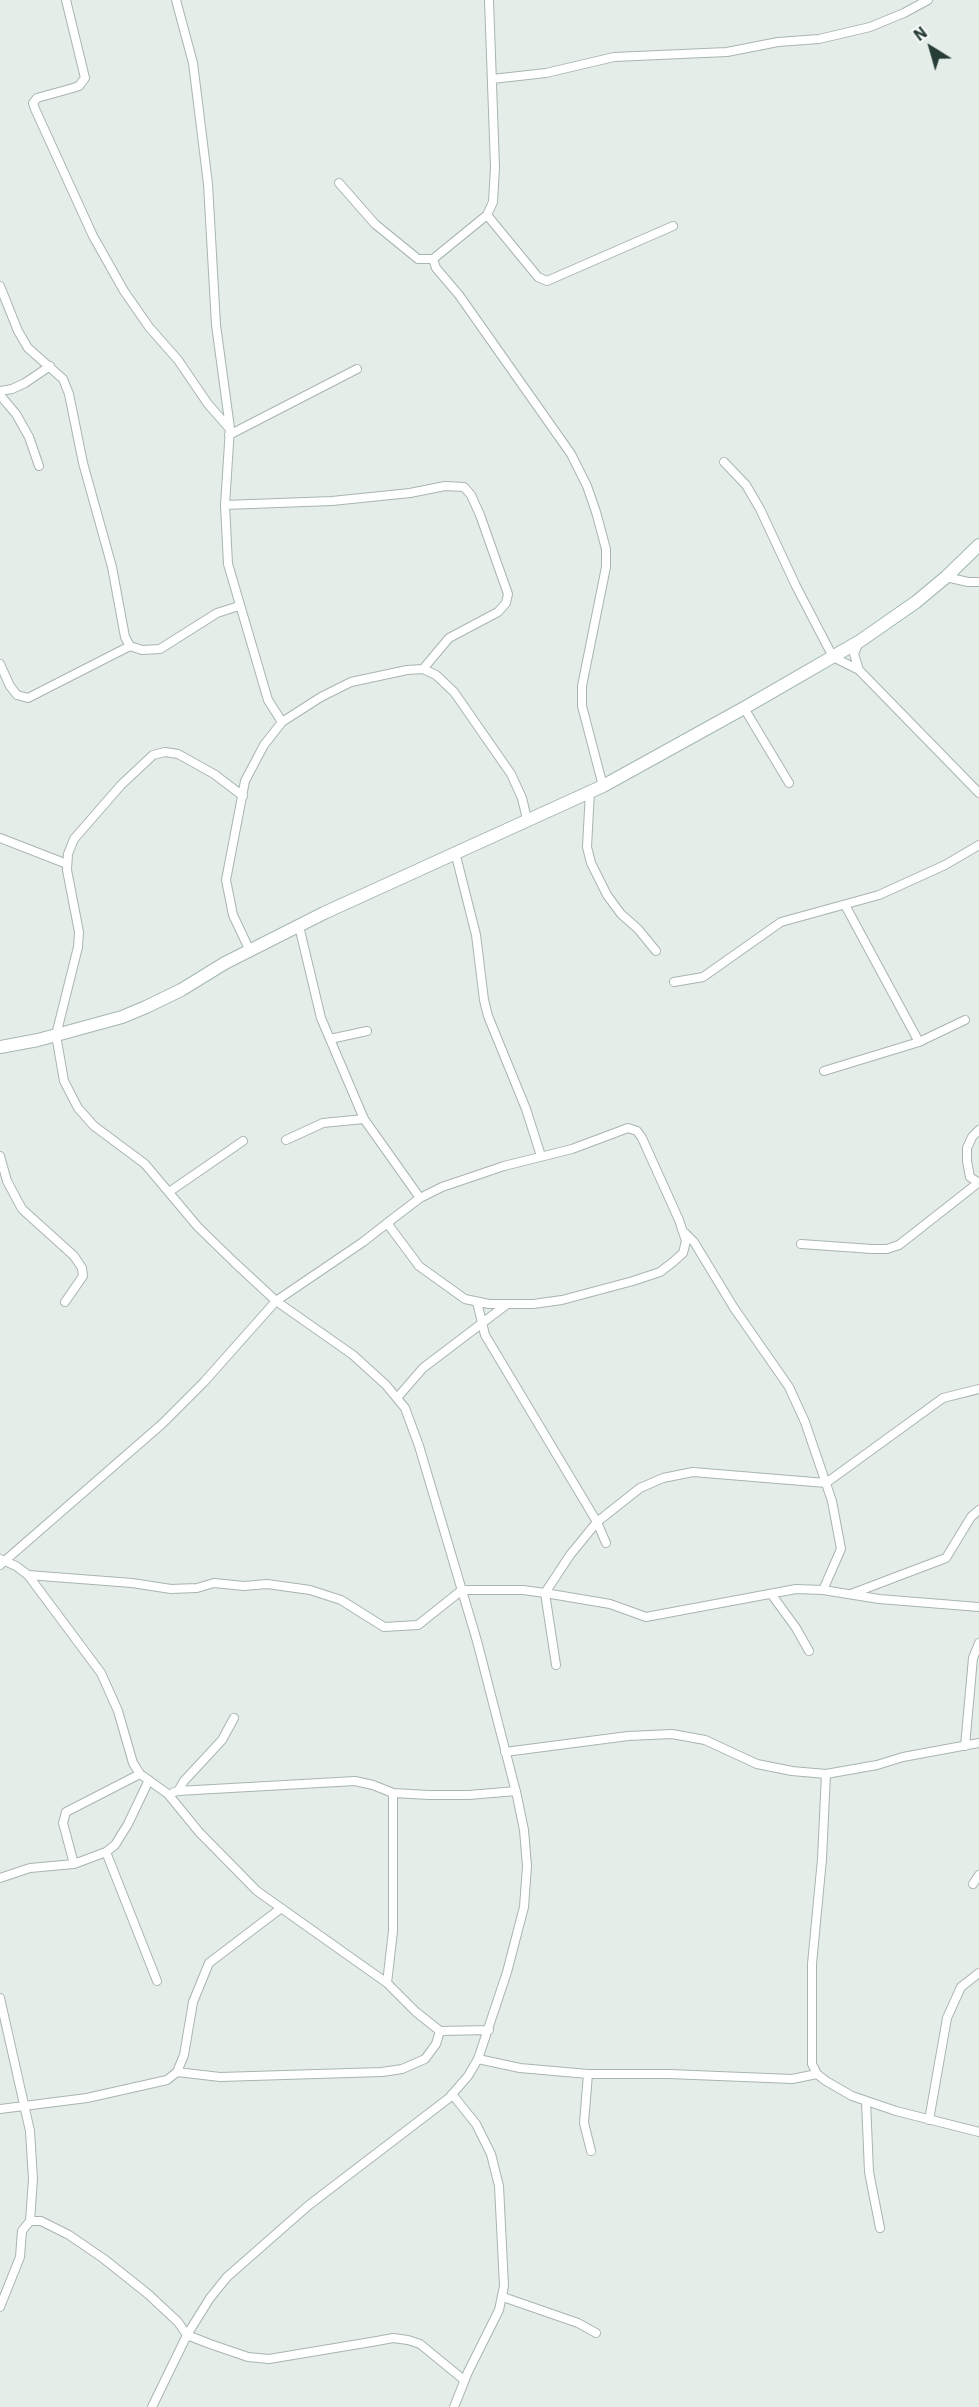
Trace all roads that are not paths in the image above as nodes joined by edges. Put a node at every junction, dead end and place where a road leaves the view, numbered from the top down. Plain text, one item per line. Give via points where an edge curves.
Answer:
1 (66, 0) edge
2 (176, 0) edge
3 (489, 0) edge
4 (928, 0) edge
5 (492, 79) junction
6 (339, 183) dead end
7 (487, 215) junction
8 (674, 226) dead end
9 (433, 259) junction
10 (0, 286) edge
11 (50, 366) junction
12 (357, 369) dead end
13 (0, 393) edge
14 (229, 432) junction
15 (724, 462) dead end
16 (39, 466) dead end
17 (225, 505) junction
18 (979, 545) edge
19 (946, 577) junction
20 (979, 582) edge
21 (239, 606) junction
22 (860, 641) junction
23 (130, 646) junction
24 (834, 657) junction
25 (0, 664) edge
26 (423, 669) junction
27 (859, 670) junction
28 (744, 708) junction
29 (282, 722) junction
30 (789, 783) dead end
31 (603, 786) junction
32 (590, 791) junction
33 (979, 793) edge
34 (243, 796) junction
35 (527, 819) junction
36 (0, 838) edge
37 (979, 845) edge
38 (455, 852) junction
39 (67, 864) junction
40 (845, 905) junction
41 (299, 926) junction
42 (250, 951) junction
43 (656, 951) dead end
44 (674, 982) dead end
45 (965, 1020) dead end
46 (367, 1031) dead end
47 (56, 1035) junction
48 (330, 1039) junction
49 (920, 1042) junction
50 (0, 1047) edge
51 (824, 1071) dead end
52 (364, 1119) junction
53 (979, 1130) edge
54 (286, 1140) dead end
55 (243, 1141) dead end
56 (0, 1156) edge
57 (541, 1156) junction
58 (978, 1183) edge
59 (169, 1192) junction
60 (420, 1198) junction
61 (387, 1223) junction
62 (684, 1232) junction
63 (801, 1244) dead end
64 (276, 1301) junction
65 (65, 1302) dead end
66 (477, 1302) junction
67 (506, 1305) junction
68 (482, 1323) junction
69 (979, 1389) edge
70 (397, 1398) junction
71 (826, 1483) junction
72 (979, 1510) edge
73 (597, 1522) junction
74 (606, 1543) dead end
75 (1, 1562) edge
76 (28, 1575) junction
77 (462, 1590) junction
78 (823, 1590) junction
79 (545, 1593) junction
80 (772, 1595) junction
81 (848, 1595) junction
82 (979, 1607) edge
83 (979, 1643) edge
84 (809, 1651) dead end
85 (556, 1665) dead end
86 (234, 1718) dead end
87 (979, 1743) edge
88 (965, 1746) junction
89 (505, 1752) junction
90 (140, 1774) junction
91 (826, 1774) junction
92 (149, 1780) junction
93 (178, 1791) junction
94 (516, 1791) junction
95 (393, 1793) junction
96 (168, 1794) junction
97 (106, 1852) junction
98 (74, 1864) junction
99 (979, 1875) edge
100 (0, 1878) edge
101 (973, 1884) dead end
102 (280, 1909) junction
103 (979, 1973) edge
104 (157, 1981) dead end
105 (387, 1983) junction
106 (0, 1998) edge
107 (489, 2030) junction
108 (440, 2031) junction
109 (478, 2059) junction
110 (177, 2072) junction
111 (588, 2074) junction
112 (817, 2074) junction
113 (452, 2094) junction
114 (866, 2101) junction
115 (24, 2104) junction
116 (0, 2109) edge
117 (928, 2120) junction
118 (979, 2132) edge
119 (591, 2151) dead end
120 (30, 2221) junction
121 (880, 2228) dead end
122 (503, 2297) junction
123 (0, 2307) edge
124 (596, 2333) dead end
125 (188, 2335) junction
126 (464, 2380) junction
127 (152, 2407) edge
128 (454, 2407) edge

1 - 14 street via 85,78 79,86 37,98 34,109 93,236 124,291
2 - 14 street via 199,100 216,325
3 - 5 street
4 - 5 street via 870,27 819,39 728,52 614,57 546,73
5 - 7 street via 495,166 493,202
6 - 9 street via 392,239 418,259
7 - 8 street via 538,277 547,281
7 - 9 street
9 - 31 street via 435,268 459,295 571,454 596,512 606,549 606,567 584,676 582,706
10 - 11 street via 28,348
11 - 13 street via 25,383
11 - 23 street via 63,379 69,394
12 - 14 street
13 - 16 street via 29,437
14 - 17 street
15 - 24 street via 746,485 760,509
17 - 21 street via 228,564
17 - 26 street via 332,501 464,487 480,515 508,594 506,603 498,612 449,638
18 - 19 main road
19 - 20 street
19 - 22 main road
21 - 23 street via 217,613 160,649
21 - 29 street via 268,700
22 - 24 main road
22 - 27 street via 855,654
23 - 25 street via 28,698 17,695
24 - 27 street
24 - 28 main road
26 - 29 street via 351,682
26 - 35 street via 454,692 511,774
27 - 33 street
28 - 30 street
28 - 31 main road
29 - 34 street via 259,754 245,781
31 - 32 main road
32 - 35 main road
32 - 43 street via 587,847 591,863 621,914
34 - 39 street via 178,754 153,755 74,839
34 - 42 street via 226,880 234,915
35 - 38 main road
36 - 39 street
37 - 40 street via 906,883
38 - 41 main road
38 - 57 street via 476,935 488,1016
39 - 47 street via 79,932
40 - 44 street via 781,922 704,977
40 - 49 street
41 - 42 main road
41 - 48 street via 321,1018
42 - 47 main road via 146,1007
45 - 49 street
46 - 48 street
47 - 50 main road
47 - 59 street via 64,1081 78,1108 94,1126 145,1164
48 - 52 street
49 - 51 street
52 - 54 street via 323,1123
52 - 60 street
53 - 58 street via 967,1148 970,1177
55 - 59 street
56 - 65 street via 6,1181 22,1209 82,1268 83,1276
57 - 60 street via 466,1178
57 - 62 street via 628,1128 637,1131
58 - 63 street via 898,1245 887,1249
59 - 64 street via 198,1227
60 - 61 street
61 - 64 street
61 - 66 street via 419,1266 465,1299
62 - 67 street via 682,1253 660,1272 562,1300
62 - 71 street via 789,1387
64 - 70 street via 353,1355
64 - 75 street via 162,1424
66 - 67 street
66 - 68 street
67 - 68 street
68 - 70 street via 423,1368
68 - 73 street via 485,1335
69 - 71 street via 943,1398
70 - 77 street via 405,1407 419,1446
71 - 73 street via 693,1472 640,1488
71 - 78 street via 841,1549
72 - 81 street via 946,1558
73 - 74 street
73 - 79 street
75 - 76 street
76 - 77 street via 171,1589 214,1583 309,1590 341,1600 384,1627 418,1625
76 - 90 street via 101,1673
77 - 79 street
77 - 89 street
78 - 80 street
78 - 81 street
79 - 80 street via 610,1604 646,1617
79 - 85 street
80 - 84 street
81 - 82 street
83 - 88 street via 973,1658
86 - 93 street via 222,1740
87 - 88 street
88 - 91 street
89 - 91 street via 672,1734 705,1740 757,1764
89 - 94 street
90 - 92 street
90 - 98 street via 66,1812 63,1823
91 - 112 street via 812,1964 812,2064
92 - 96 street
92 - 97 street via 128,1824
93 - 95 street via 355,1781
93 - 96 street
94 - 95 street via 441,1796
94 - 107 street via 526,1857 524,1907
95 - 105 street via 393,1931
96 - 102 street via 225,1860
97 - 98 street
97 - 104 street
98 - 100 street via 30,1868
99 - 101 street
102 - 105 street
102 - 110 street via 209,1963 193,2002
103 - 117 street via 961,1987 947,2018
105 - 108 street
106 - 115 street
107 - 108 street
107 - 109 street
108 - 110 street via 425,2059 402,2069 220,2077
109 - 111 street via 520,2068
109 - 113 street
110 - 115 street via 166,2080 117,2093
111 - 112 street via 792,2079
111 - 119 street via 584,2123
112 - 114 street
113 - 122 street via 476,2124 499,2186
113 - 125 street via 246,2259 210,2298
114 - 117 street
114 - 121 street via 869,2172
115 - 116 street
115 - 120 street via 32,2157
117 - 118 street
120 - 123 street via 22,2231 20,2256
120 - 125 street via 41,2221 60,2230 104,2259 148,2294
122 - 124 street
122 - 126 street
125 - 126 street via 227,2351 269,2359 385,2339 408,2340 420,2344
125 - 127 street
126 - 128 street

